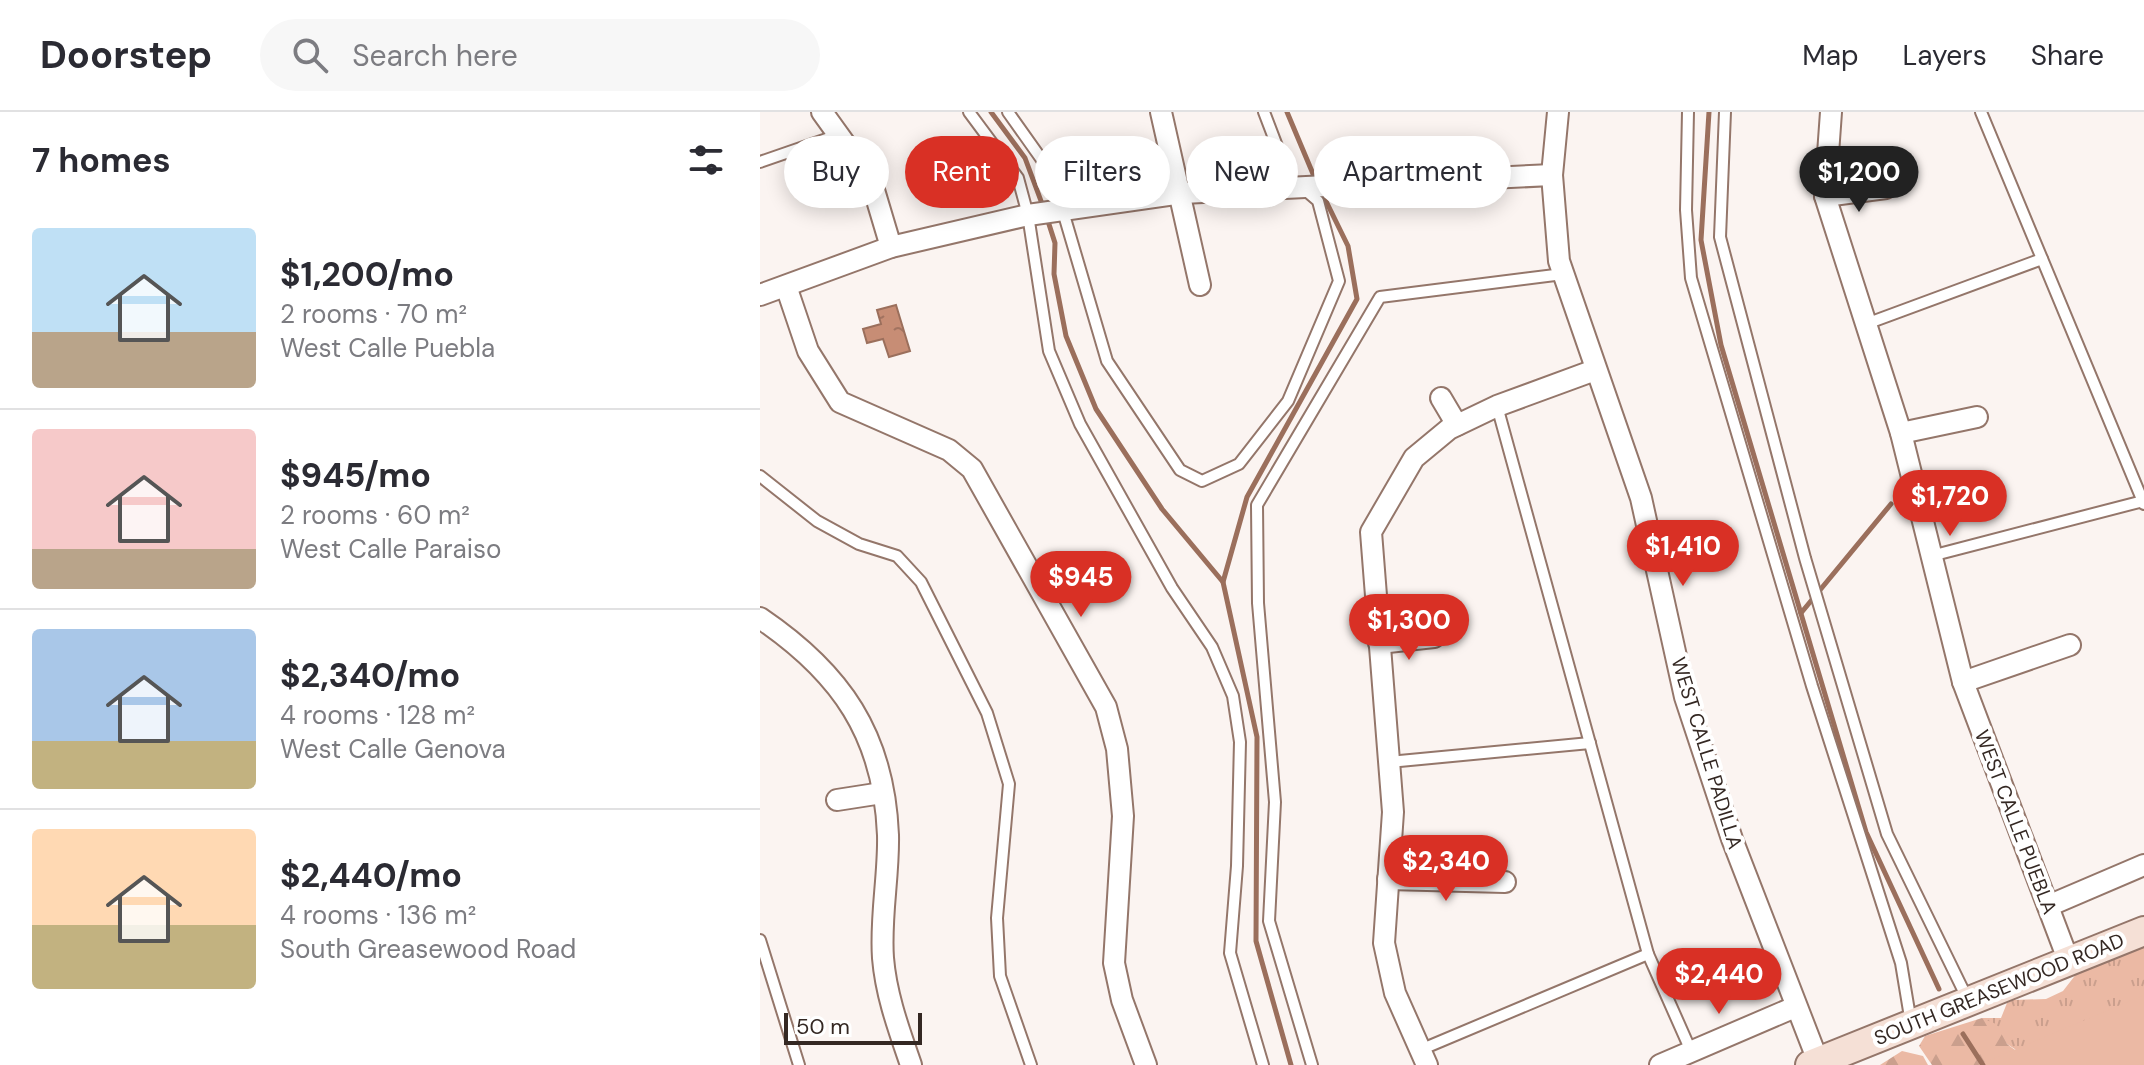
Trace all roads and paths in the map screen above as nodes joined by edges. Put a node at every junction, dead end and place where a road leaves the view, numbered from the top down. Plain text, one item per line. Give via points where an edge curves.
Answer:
1 (822, 112) edge
2 (969, 112) edge
3 (1008, 112) edge
4 (1161, 112) edge
5 (1264, 112) edge
6 (1558, 112) edge
7 (1688, 112) edge
8 (1725, 112) edge
9 (1831, 112) edge
10 (1981, 112) edge
11 (838, 135) junction
12 (760, 162) edge
13 (1552, 175) junction
14 (1300, 187) junction
15 (1886, 188) dead end
16 (1182, 193) junction
17 (1825, 196) junction
18 (1063, 210) junction
19 (1028, 215) junction
20 (891, 247) junction
21 (2042, 259) junction
22 (1563, 274) junction
23 (1200, 285) dead end
24 (786, 286) junction
25 (760, 295) edge
26 (1866, 324) junction
27 (1595, 370) junction
28 (1441, 398) dead end
29 (1497, 406) junction
30 (1977, 417) dead end
31 (1457, 425) junction
32 (1901, 433) junction
33 (760, 476) edge
34 (2143, 503) edge
35 (1931, 556) junction
36 (760, 618) edge
37 (1434, 637) dead end
38 (1379, 643) junction
39 (2070, 645) dead end
40 (1963, 682) junction
41 (1590, 743) junction
42 (1389, 762) junction
43 (882, 793) junction
44 (837, 800) dead end
45 (2144, 865) edge
46 (1388, 879) junction
47 (1505, 882) dead end
48 (2048, 906) junction
49 (2144, 931) edge
50 (760, 940) edge
51 (1648, 954) junction
52 (2069, 962) junction
53 (1969, 1002) junction
54 (1795, 1007) junction
55 (1912, 1025) junction
56 (1691, 1051) junction
57 (1424, 1058) edge
58 (1814, 1063) edge
59 (799, 1065) edge
60 (911, 1065) edge
61 (1031, 1065) edge
62 (1146, 1065) edge
63 (1263, 1065) edge
64 (1312, 1065) edge
65 (1660, 1065) edge

1 - 11 street
2 - 19 lane via 1018,178
3 - 18 lane via 1052,174
4 - 16 street
5 - 14 lane
6 - 13 street, WEST CALLE PADILLA
7 - 55 lane via 1691,278 1901,963
8 - 53 lane via 1720,237 1805,558 1887,834
9 - 17 street, WEST CALLE PUEBLA
10 - 21 lane
11 - 12 lane
11 - 20 street via 871,180
13 - 14 street
13 - 22 street, WEST CALLE PADILLA
14 - 16 street
14 - 18 lane via 1318,201 1339,281 1288,401 1239,464 1202,481 1180,470 1107,361
15 - 17 street
16 - 18 street
16 - 23 street
17 - 26 street, WEST CALLE PUEBLA
18 - 19 street
19 - 20 street
19 - 63 lane via 1049,351 1074,409 1143,538 1212,647 1233,696 1240,742 1230,953
20 - 24 street
21 - 26 lane
21 - 34 lane
22 - 27 street, WEST CALLE PADILLA
22 - 64 lane via 1380,297 1257,505 1258,603 1275,802 1269,921
24 - 25 street
24 - 62 street via 808,351 840,402 949,450 972,469 1106,707 1117,749 1123,816 1114,963
26 - 32 street, WEST CALLE PUEBLA
27 - 29 street
27 - 54 street, WEST CALLE PADILLA via 1641,498 1685,697
28 - 31 street
29 - 31 street
29 - 41 lane
30 - 32 street
31 - 38 street via 1414,458 1371,532
32 - 35 street, WEST CALLE PUEBLA
33 - 61 lane via 817,521 859,544 897,556 921,582 987,713 1009,784 997,918 1000,976
34 - 35 lane
35 - 40 street, WEST CALLE PUEBLA
36 - 43 street via 795,641 836,682 865,729
37 - 38 street
38 - 42 street
39 - 40 street
40 - 48 street, WEST CALLE PUEBLA
41 - 42 lane
41 - 51 lane
42 - 46 street via 1393,812
43 - 44 street
43 - 60 street via 888,835 883,958 890,1003
45 - 48 street
46 - 47 street
46 - 57 street via 1384,943 1395,993
48 - 52 street, WEST CALLE PUEBLA
49 - 52 main road, SOUTH GREASEWOOD ROAD
50 - 59 lane
51 - 56 lane
51 - 57 lane
52 - 53 main road, SOUTH GREASEWOOD ROAD
53 - 55 main road, SOUTH GREASEWOOD ROAD
54 - 56 street
54 - 58 street, WEST CALLE PADILLA
55 - 58 main road, SOUTH GREASEWOOD ROAD
56 - 65 street

